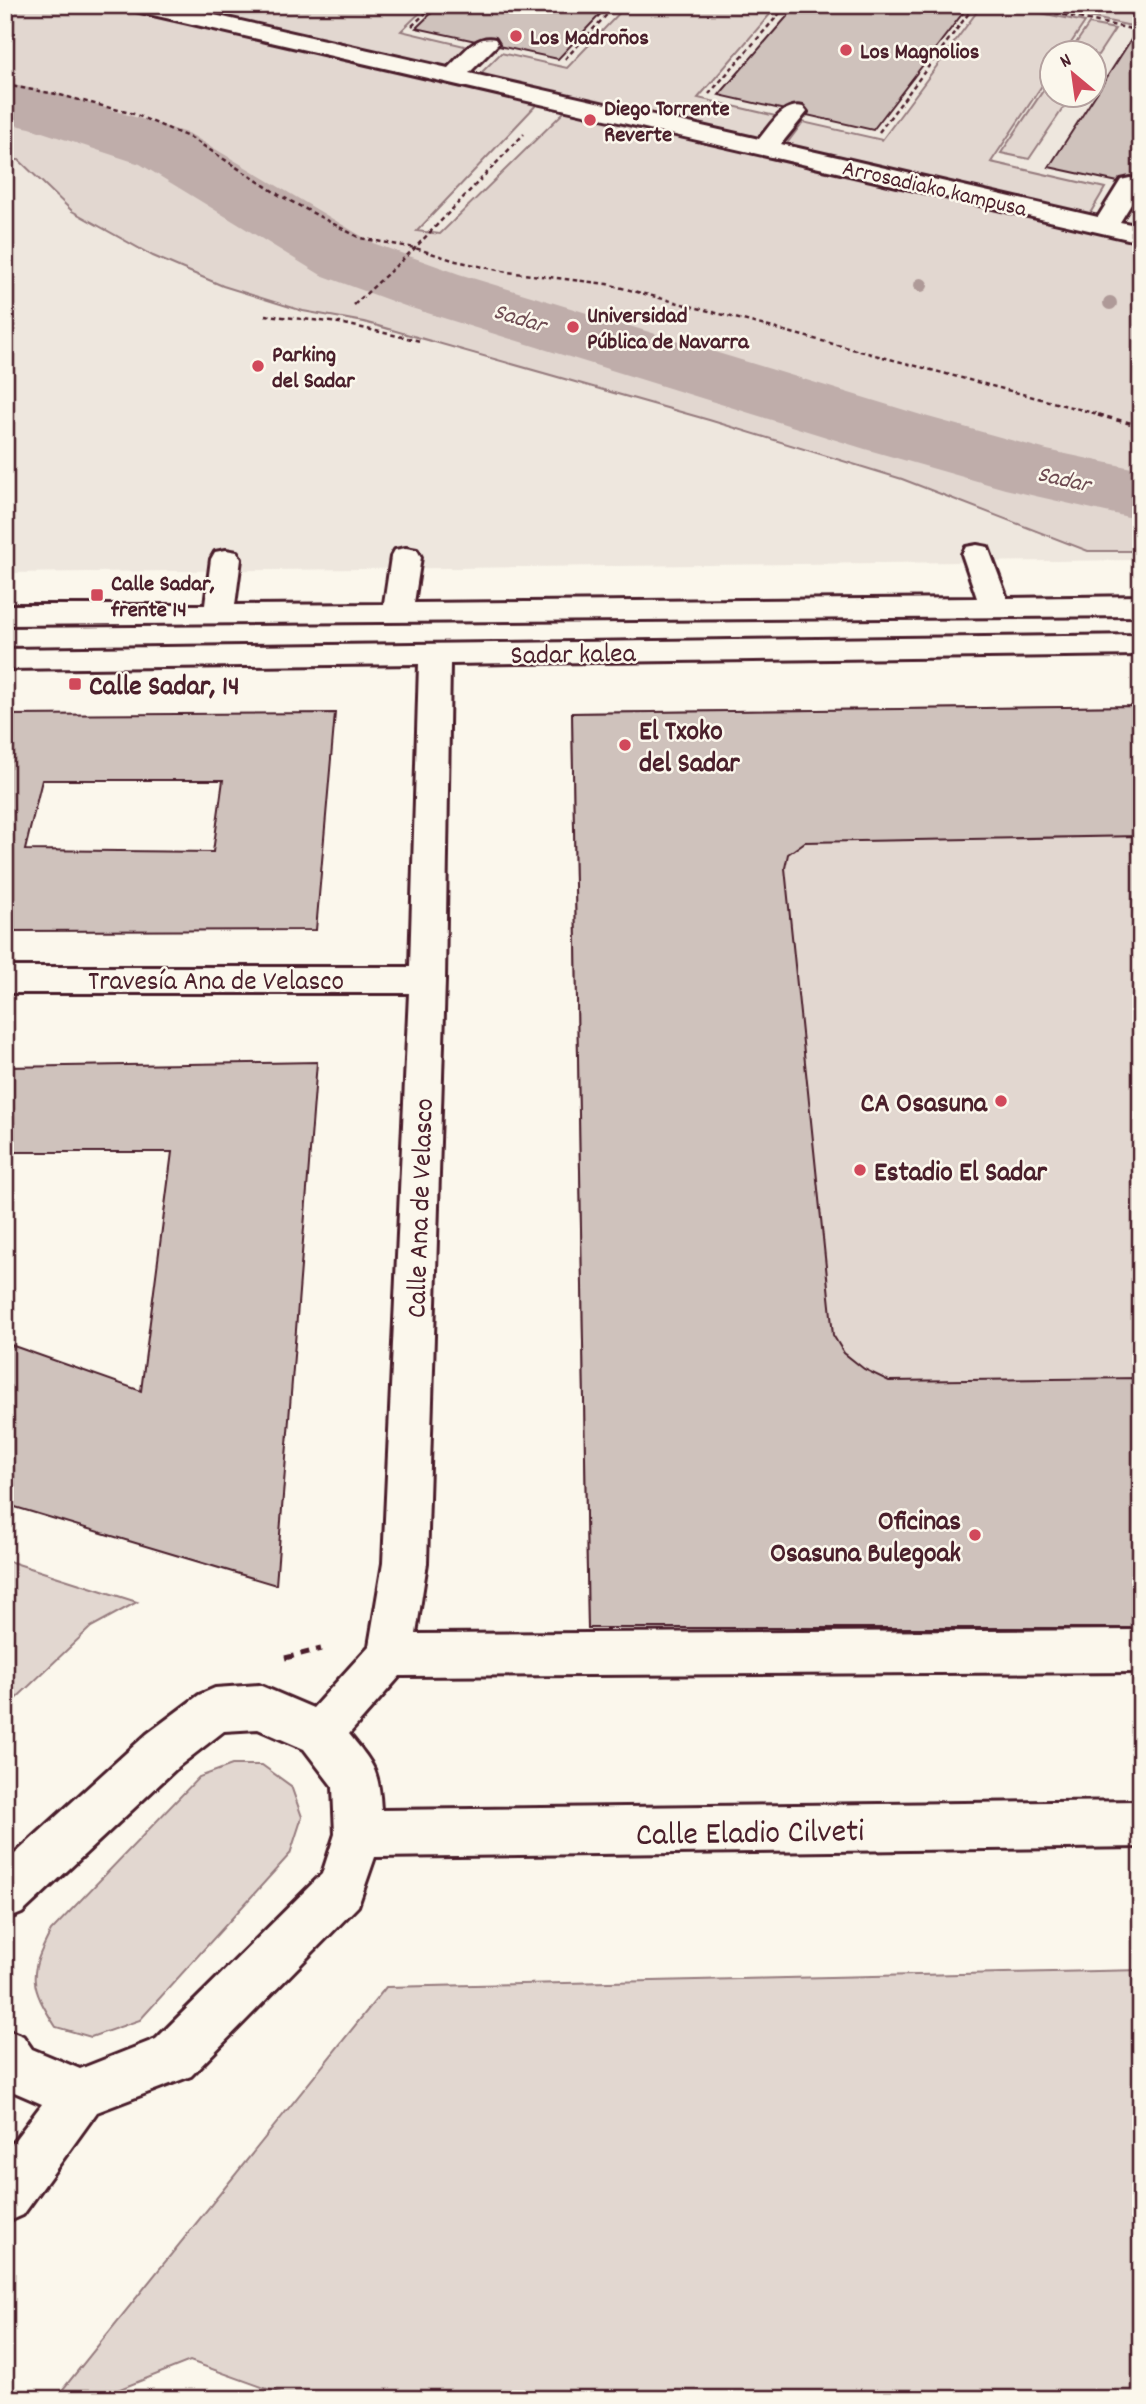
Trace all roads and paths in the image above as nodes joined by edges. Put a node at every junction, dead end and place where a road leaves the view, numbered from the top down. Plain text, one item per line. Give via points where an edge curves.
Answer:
1 (1016, 5) edge
2 (154, 7) edge
3 (1141, 31) edge
4 (487, 44) dead end
5 (452, 77) junction
6 (5, 85) edge
7 (556, 100) junction
8 (795, 112) dead end
9 (765, 148) junction
10 (1130, 185) dead end
11 (1105, 226) junction
12 (1141, 234) edge
13 (415, 248) junction
14 (354, 305) dead end
15 (265, 315) dead end
16 (420, 341) dead end
17 (1141, 426) edge
18 (977, 554) dead end
19 (406, 557) dead end
20 (226, 558) dead end
21 (1141, 606) edge
22 (995, 607) junction
23 (398, 612) junction
24 (5, 615) edge
25 (219, 615) junction
26 (1141, 645) edge
27 (435, 654) junction
28 (5, 659) edge
29 (5, 980) edge
30 (427, 980) junction
31 (1141, 1651) edge
32 (390, 1655) junction
33 (320, 1733) junction
34 (1141, 1824) edge
35 (359, 1834) junction
36 (5, 1896) edge
37 (5, 2054) edge
38 (80, 2094) junction
39 (5, 2197) edge

1 - 3 path
2 - 5 street, Arrosadiako kampusa
4 - 5 street
5 - 7 street, Arrosadiako kampusa
6 - 13 path via 134,114 193,139 279,195 360,238
7 - 9 street, Arrosadiako kampusa
7 - 13 path
8 - 9 street
9 - 11 street, Arrosadiako kampusa
10 - 11 street
11 - 12 street, Arrosadiako kampusa
13 - 14 path
13 - 17 path via 507,272 607,284
15 - 16 path via 340,323
18 - 22 street
19 - 23 street
20 - 25 street
21 - 22 street, Sadar kalea
22 - 23 street, Sadar kalea
23 - 25 street, Sadar kalea
24 - 25 street, Sadar kalea
26 - 27 street, Sadar kalea
27 - 28 street, Sadar kalea
27 - 30 street, Calle Ana de Velasco
29 - 30 street, Travesía Ana de Velasco
30 - 32 street, Calle Ana de Velasco via 405,1563
31 - 32 street
32 - 33 street
33 - 35 street via 356,1779
33 - 36 street via 259,1707 215,1710 163,1750
34 - 35 street, Calle Eladio Cilveti
35 - 38 street via 341,1889 173,2058
37 - 38 street via 14,2067
38 - 39 street

